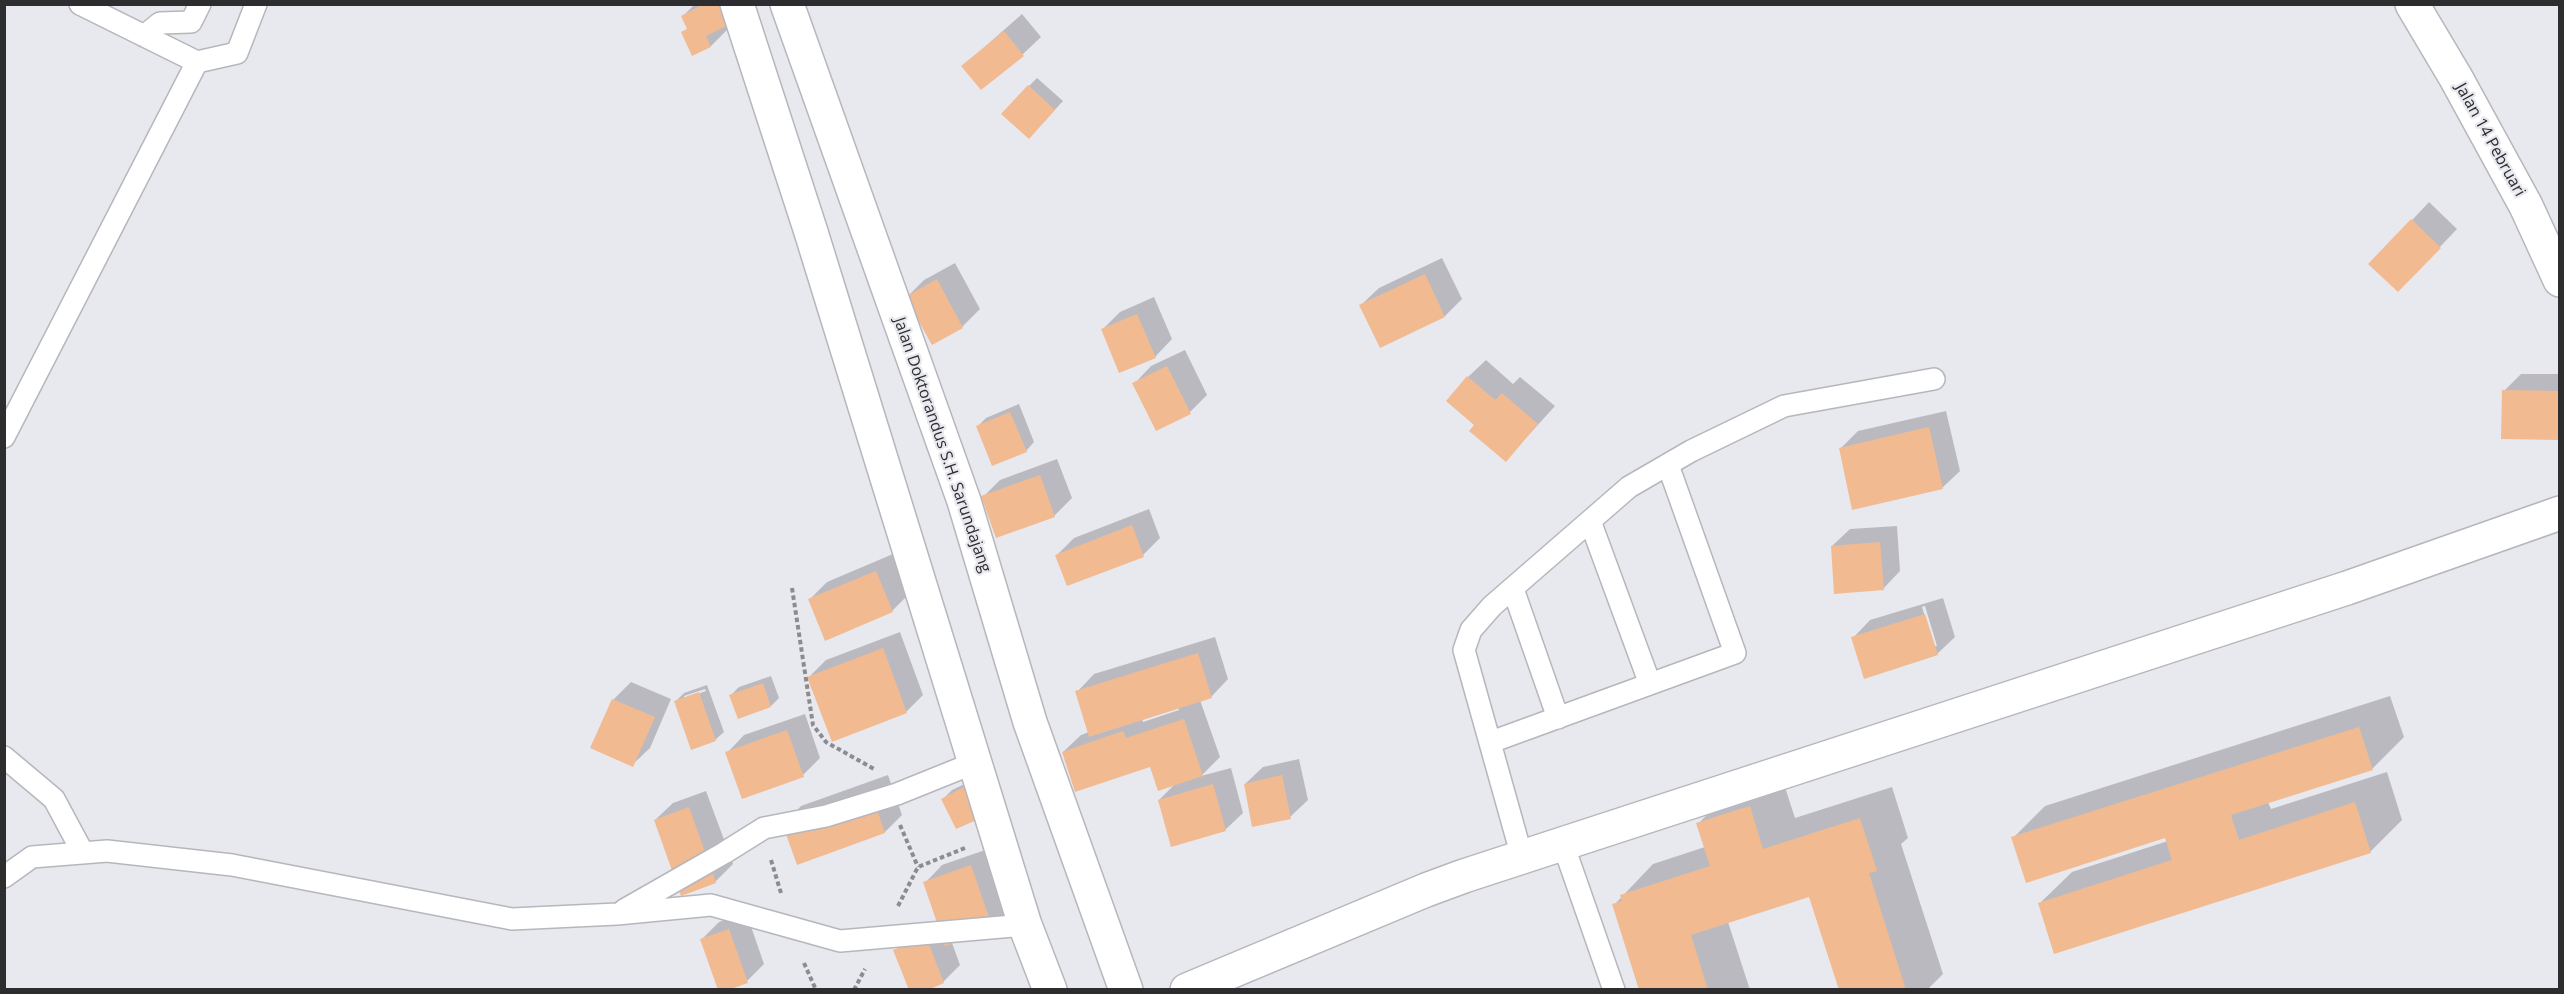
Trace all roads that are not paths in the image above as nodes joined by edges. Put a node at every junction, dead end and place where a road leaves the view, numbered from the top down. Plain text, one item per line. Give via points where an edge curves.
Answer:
1 (80, 4) edge
2 (200, 4) edge
3 (256, 4) edge
4 (737, 4) edge
5 (786, 4) edge
6 (2412, 4) edge
7 (144, 36) junction
8 (196, 62) junction
9 (856, 198) junction
10 (806, 214) junction
11 (2559, 280) edge
12 (1934, 379) dead end
13 (4, 437) edge
14 (1668, 465) junction
15 (2559, 513) edge
16 (1590, 520) junction
17 (1513, 589) junction
18 (1650, 684) junction
19 (1558, 718) junction
20 (1491, 742) junction
21 (4, 757) edge
22 (974, 763) junction
23 (1563, 844) junction
24 (83, 853) junction
25 (1522, 857) junction
26 (4, 877) edge
27 (616, 914) junction
28 (1025, 925) junction
29 (1050, 990) edge
30 (1126, 990) edge
31 (1187, 990) edge
32 (1614, 990) edge

1 - 7 lane
2 - 7 lane via 190,22 160,23
3 - 8 lane via 237,53
4 - 10 main road
5 - 9 main road, Jalan Doktorandus S.H. Sarundajang
6 - 11 main road, Jalan 14 Pebruari via 2526,206
7 - 8 lane
8 - 13 lane
9 - 10 main road
9 - 30 main road, Jalan Doktorandus S.H. Sarundajang via 964,501 1030,722
10 - 22 main road
12 - 14 lane via 1784,406
14 - 16 lane via 1629,487
14 - 18 lane via 1735,653
15 - 23 main road via 2347,588
16 - 17 lane
16 - 18 lane
17 - 19 lane
17 - 20 lane via 1471,630 1464,650
18 - 19 lane
19 - 20 lane
20 - 25 lane
21 - 24 lane via 54,798
22 - 27 lane via 897,794 826,816 764,828
22 - 28 main road
23 - 25 main road
23 - 32 lane
24 - 26 lane via 32,857
24 - 27 lane via 107,851 232,865 513,919
25 - 31 main road via 1425,890
27 - 28 lane via 711,905 840,940
28 - 29 main road

